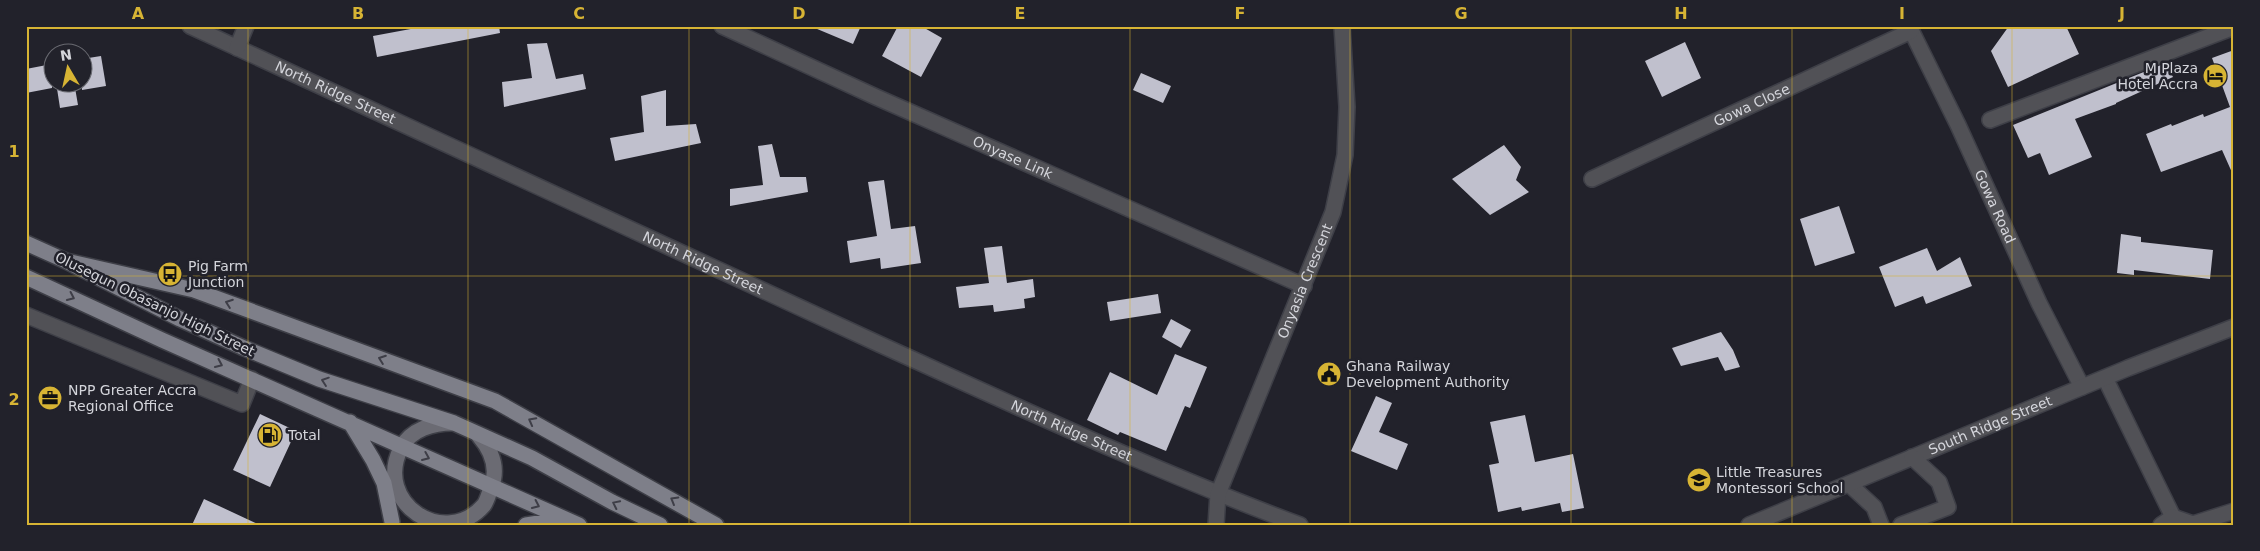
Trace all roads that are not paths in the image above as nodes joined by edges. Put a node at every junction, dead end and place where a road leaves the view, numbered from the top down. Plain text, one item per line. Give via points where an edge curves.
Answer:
1 (190, 26) edge
2 (246, 26) edge
3 (722, 26) edge
4 (1342, 26) edge
5 (2234, 27) edge
6 (1910, 28) edge
7 (237, 48) junction
8 (1990, 120) dead end
9 (1592, 179) dead end
10 (26, 244) edge
11 (66, 261) junction
12 (26, 277) edge
13 (1304, 286) junction
14 (26, 315) edge
15 (2234, 327) edge
16 (2105, 378) junction
17 (252, 379) junction
18 (2082, 387) junction
19 (350, 422) junction
20 (454, 423) junction
21 (479, 436) junction
22 (402, 447) junction
23 (1912, 456) junction
24 (1849, 484) junction
25 (493, 485) junction
26 (398, 492) junction
27 (1218, 494) junction
28 (2234, 511) edge
29 (564, 519) junction
30 (2167, 521) edge
31 (391, 523) edge
32 (432, 523) edge
33 (526, 525) edge
34 (579, 525) edge
35 (660, 525) edge
36 (716, 525) edge
37 (1216, 525) edge
38 (1300, 525) edge
39 (1749, 525) edge
40 (1881, 525) edge
41 (1901, 525) edge

1 - 7 street, North Ridge Street
2 - 7 street
3 - 13 street, Onyase Link
4 - 13 street, Onyasia Crescent via 1347,107 1345,155 1333,212
5 - 8 street
6 - 9 street, Gowa Close
6 - 18 street, Gowa Road
7 - 27 street, North Ridge Street via 766,293
10 - 11 main road, Olusegun Obasanjo High Street
20 -> 11 main road, Olusegun Obasanjo High Street via 319,379 244,348 180,320
36 -> 11 main road via 494,401 194,290
12 -> 17 main road, Olusegun Obasanjo High Street
13 - 27 street, Onyasia Crescent
14 - 17 street, Olusegun Obasanjo High Street via 242,404
15 - 16 street, South Ridge Street
16 - 18 street, South Ridge Street
16 - 30 street
17 - 19 main road, Olusegun Obasanjo High Street
18 - 23 street, South Ridge Street
19 - 22 main road, Olusegun Obasanjo High Street
19 - 31 main road via 384,483
20 - 21 main road, Olusegun Obasanjo High Street
20 - 22 street via 424,427
21 - 25 street, Olusegun Obasanjo High Street via 489,447 494,461
35 -> 21 main road, Olusegun Obasanjo High Street via 532,458
22 -> 25 main road, Olusegun Obasanjo High Street
22 - 26 street via 395,469
23 - 24 street, South Ridge Street
23 - 41 street via 1939,482 1948,507
24 - 39 street, South Ridge Street
24 - 40 street via 1874,507
25 -> 29 main road, Olusegun Obasanjo High Street
25 - 32 street, Olusegun Obasanjo High Street via 485,504 470,517 452,523
26 - 31 street
26 - 32 street, Olusegun Obasanjo High Street via 406,506
27 - 37 street, Onyasia Crescent
27 - 38 street
28 - 30 street via 2193,524
29 - 33 main road
29 - 34 main road, Olusegun Obasanjo High Street

